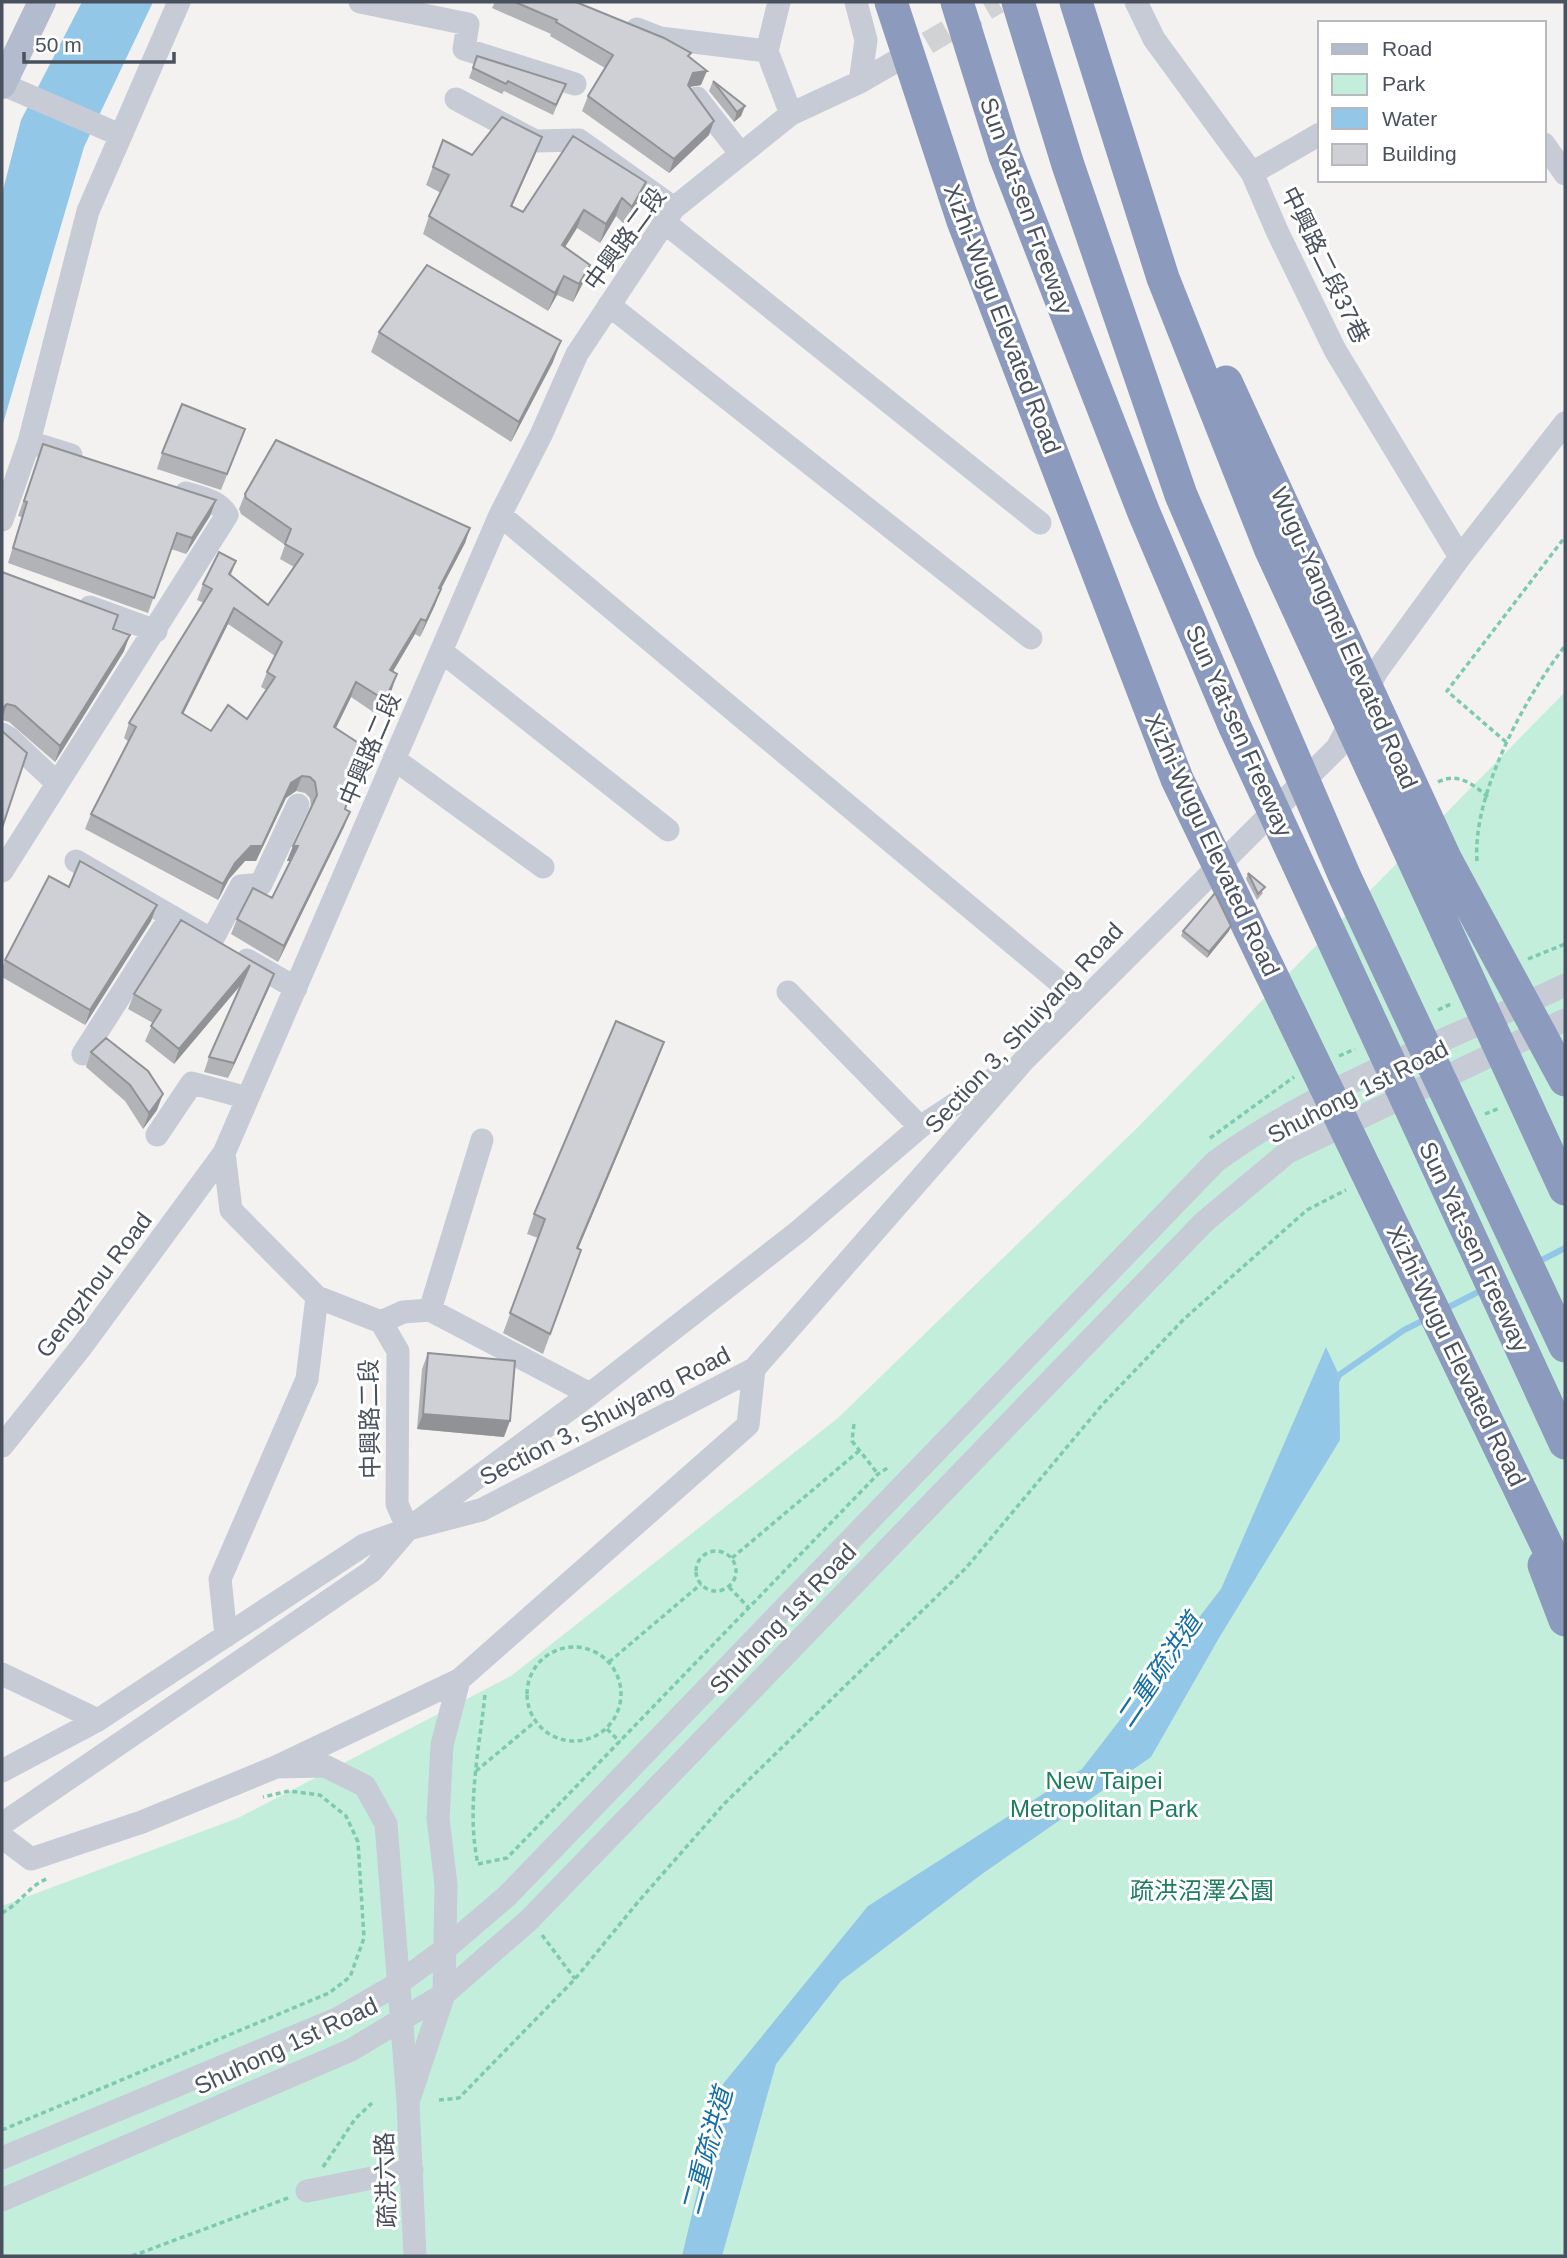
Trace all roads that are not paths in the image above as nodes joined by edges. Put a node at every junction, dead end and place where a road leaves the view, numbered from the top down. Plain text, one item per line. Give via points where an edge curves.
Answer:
1 (43, 2) edge
2 (179, 2) edge
3 (360, 2) edge
4 (779, 2) edge
5 (856, 2) edge
6 (891, 2) edge
7 (957, 2) edge
8 (1018, 2) edge
9 (1076, 2) edge
10 (1136, 2) edge
11 (611, 19) edge
12 (767, 51) junction
13 (898, 60) tunnel mouth
14 (860, 82) junction
15 (2, 84) edge
16 (575, 84) dead end
17 (697, 98) edge
18 (456, 99) dead end
19 (791, 114) junction
20 (120, 135) junction
21 (1318, 135) edge
22 (1546, 147) edge
23 (741, 154) junction
24 (1252, 173) junction
25 (1565, 174) edge
26 (1135, 190) junction
27 (669, 215) junction
28 (609, 305) junction
29 (553, 342) edge
30 (577, 354) junction
31 (1565, 423) edge
32 (29, 442) junction
33 (95, 463) edge
34 (161, 485) edge
35 (500, 516) junction
36 (2, 520) edge
37 (1040, 523) dead end
38 (1460, 557) junction
39 (66, 599) edge
40 (156, 631) junction
41 (1031, 639) dead end
42 (441, 651) junction
43 (2, 734) edge
44 (394, 759) junction
45 (57, 783) junction
46 (299, 805) dead end
47 (668, 830) dead end
48 (76, 861) dead end
49 (542, 867) dead end
50 (2, 871) edge
51 (171, 916) junction
52 (212, 940) junction
53 (1565, 985) edge
54 (296, 988) junction
55 (788, 992) dead end
56 (1082, 1001) junction
57 (1565, 1020) edge
58 (83, 1054) dead end
59 (1025, 1059) junction
60 (1565, 1080) edge
61 (248, 1098) junction
62 (920, 1127) junction
63 (157, 1135) dead end
64 (482, 1139) dead end
65 (224, 1153) junction
66 (1565, 1189) edge
67 (317, 1297) junction
68 (430, 1310) junction
69 (381, 1322) junction
70 (1565, 1346) edge
71 (754, 1369) junction
72 (590, 1394) junction
73 (1484, 1413) junction
74 (1565, 1443) edge
75 (2, 1446) edge
76 (408, 1529) junction
77 (1565, 1583) edge
78 (1565, 1620) edge
79 (226, 1636) junction
80 (2, 1674) edge
81 (459, 1680) junction
82 (98, 1720) junction
83 (276, 1767) junction
84 (2, 1771) edge
85 (2, 1824) edge
86 (2, 1837) edge
87 (2, 1859) edge
88 (31, 1859) junction
89 (445, 1949) junction
90 (400, 1983) junction
91 (444, 1994) junction
92 (402, 2021) junction
93 (408, 2102) junction
94 (2, 2158) edge
95 (412, 2170) junction
96 (307, 2191) road end
97 (2, 2200) edge
98 (415, 2256) edge

1 - 15 main road
2 - 20 street
3 - 16 street via 468,24 464,49
4 - 12 street
5 - 14 street via 866,40
6 - 73 highway, Xizhi-Wugu Elevated Road via 963,221 1177,779
7 - 74 highway, Sun Yat-sen Freeway via 1005,156 1144,513 1234,725
8 - 70 highway, Sun Yat-sen Freeway via 1068,165 1181,495 1345,877
9 - 26 highway
10 - 24 street, 中興路二段37巷 via 1154,38
11 - 12 street via 660,38
12 - 19 street
13 - 14 street, 中興路二段
14 - 19 street, 中興路二段
15 - 20 street
17 - 23 street
18 - 27 street via 535,141 579,140
19 - 23 street, 中興路二段
20 - 32 street via 88,211
21 - 24 street
22 - 25 street
23 - 27 street, 中興路二段
24 - 38 street, 中興路二段37巷 via 1335,350
26 - 60 highway, Wugu-Yangmei Elevated Road via 1429,825
26 - 66 highway via 1163,278 1270,548
27 - 28 street, 中興路二段
27 - 37 street
28 - 30 street, 中興路二段
28 - 41 street
29 - 30 street
30 - 35 street, 中興路二段
31 - 38 street, Section 3, Shuiyang Road
32 - 33 street
32 - 36 street
34 - 40 street via 214,502 227,515
35 - 42 street, 中興路二段
35 - 56 street
38 - 56 street, Section 3, Shuiyang Road via 1377,671 1337,748
39 - 40 street
40 - 45 street
42 - 44 street, 中興路二段
42 - 47 street
43 - 45 street
44 - 49 street
44 - 54 street, 中興路二段
45 - 50 street
46 - 52 street via 261,884 241,886
48 - 51 street
51 - 52 street
51 - 58 street
52 - 54 street
53 - 89 street, Shuhong 1st Road via 1299,1108 1215,1162 508,1896
54 - 61 street, 中興路二段
55 - 62 street
56 - 59 street, Section 3, Shuiyang Road
57 - 91 street, Shuhong 1st Road via 1288,1152 1204,1222 528,1920
59 - 62 street
59 - 71 street, Section 3, Shuiyang Road
61 - 63 street via 192,1083
61 - 65 street, 中興路二段
62 - 72 street via 799,1231
64 - 68 street
65 - 67 street, 中興路二段 via 231,1210
65 - 75 street, Gengzhou Road
67 - 69 street, 中興路二段
67 - 79 street via 307,1378 220,1579
68 - 69 street via 402,1312
68 - 72 street
69 - 76 street, 中興路二段 via 398,1351 397,1504
71 - 76 street, Section 3, Shuiyang Road via 481,1510
71 - 81 street via 748,1425
72 - 76 street
73 - 77 highway, Xizhi-Wugu Elevated Road
73 - 78 highway
76 - 79 street via 364,1545
76 - 85 street via 372,1572
79 - 82 street
80 - 82 street
81 - 83 street
81 - 89 street via 442,1745 438,1818 446,1885
82 - 84 street
83 - 88 street via 142,1822
83 - 90 street, 疏洪六路 via 325,1766 365,1786 376,1805 386,1824
86 - 88 street
87 - 88 street
89 - 90 street, Shuhong 1st Road
89 - 91 street
90 - 92 street, 疏洪六路
90 - 94 street, Shuhong 1st Road via 339,2018
91 - 92 street, Shuhong 1st Road
91 - 93 street, 疏洪六路
92 - 93 street, 疏洪六路
92 - 97 street, Shuhong 1st Road via 351,2050
93 - 95 street, 疏洪六路
95 - 96 street
95 - 98 street, 疏洪六路

